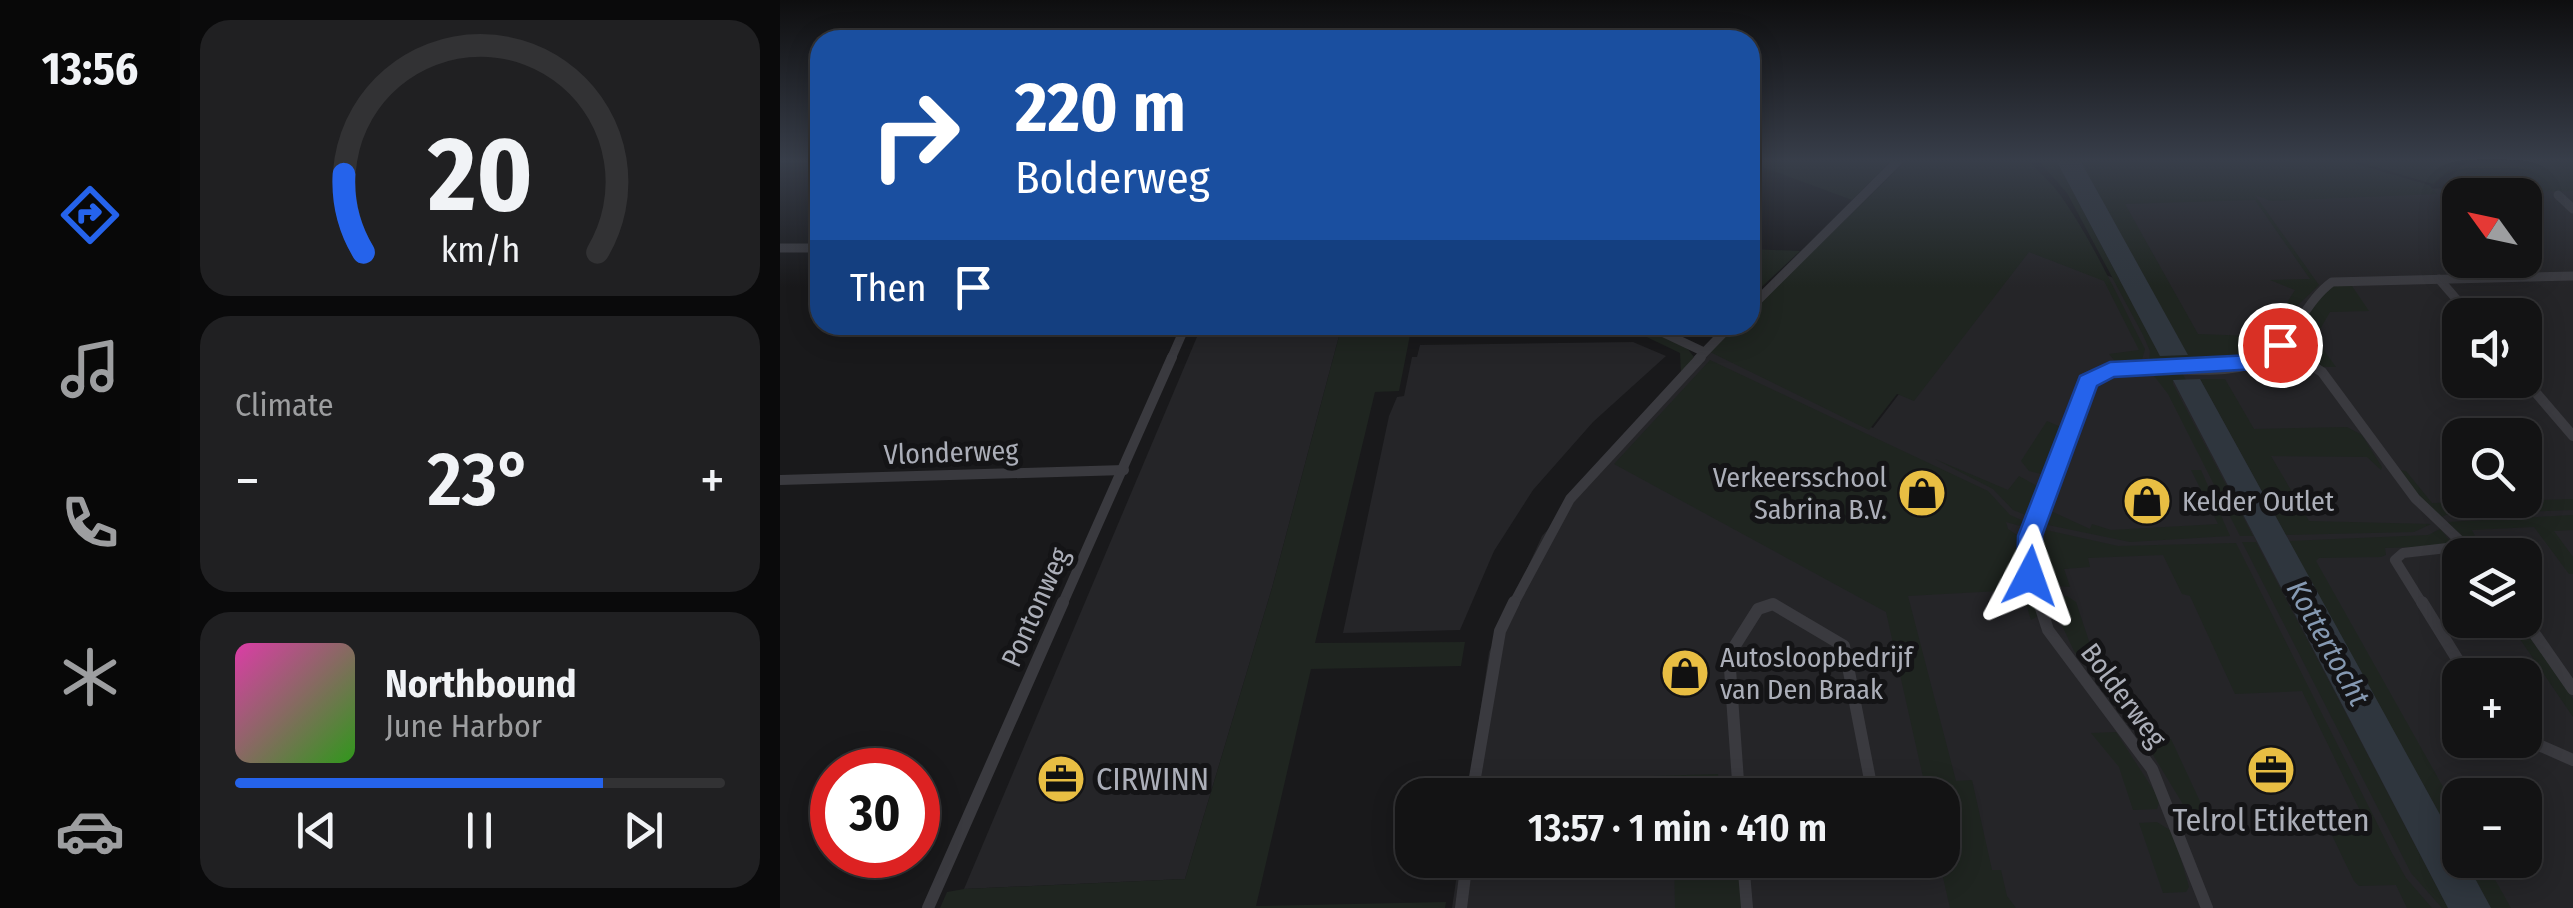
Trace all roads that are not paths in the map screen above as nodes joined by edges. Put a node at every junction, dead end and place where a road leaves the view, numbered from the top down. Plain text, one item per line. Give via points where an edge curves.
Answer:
1 (1856, 202) edge
2 (780, 248) edge
3 (810, 248) edge
4 (2573, 276) edge
5 (2440, 280) junction
6 (1760, 298) edge
7 (2455, 298) edge
8 (1182, 335) edge
9 (1667, 335) edge
10 (1720, 335) edge
11 (2280, 345) junction
12 (1702, 352) junction
13 (2540, 398) edge
14 (2573, 436) edge
15 (1124, 470) junction
16 (780, 480) edge
17 (2457, 538) edge
18 (2442, 549) edge
19 (2442, 635) edge
20 (2538, 638) edge
21 (2573, 689) edge
22 (2542, 746) edge
23 (2573, 760) edge
24 (1473, 778) edge
25 (1737, 778) edge
26 (1869, 778) edge
27 (1465, 878) edge
28 (1744, 878) edge
29 (928, 908) edge
30 (1461, 908) edge
31 (1747, 908) edge
32 (2206, 908) edge

1 - 6 street
2 - 3 street
4 - 5 street
5 - 7 street
5 - 11 street via 2332,282 2317,292
8 - 15 street, Pontonweg
9 - 12 street
10 - 12 street
11 - 17 street via 2322,372 2415,498
11 - 32 street, Bolderweg via 2257,362 2110,370 2088,381 2028,550 2048,630 2152,769
12 - 24 street via 1601,460 1545,541 1500,631
13 - 14 street
15 - 16 street, Vlonderweg
15 - 29 street, Pontonweg
18 - 19 street via 2395,560
20 - 21 street
22 - 23 street
25 - 26 street via 1729,655 1758,609 1772,604 1844,646
27 - 30 street
28 - 31 street

